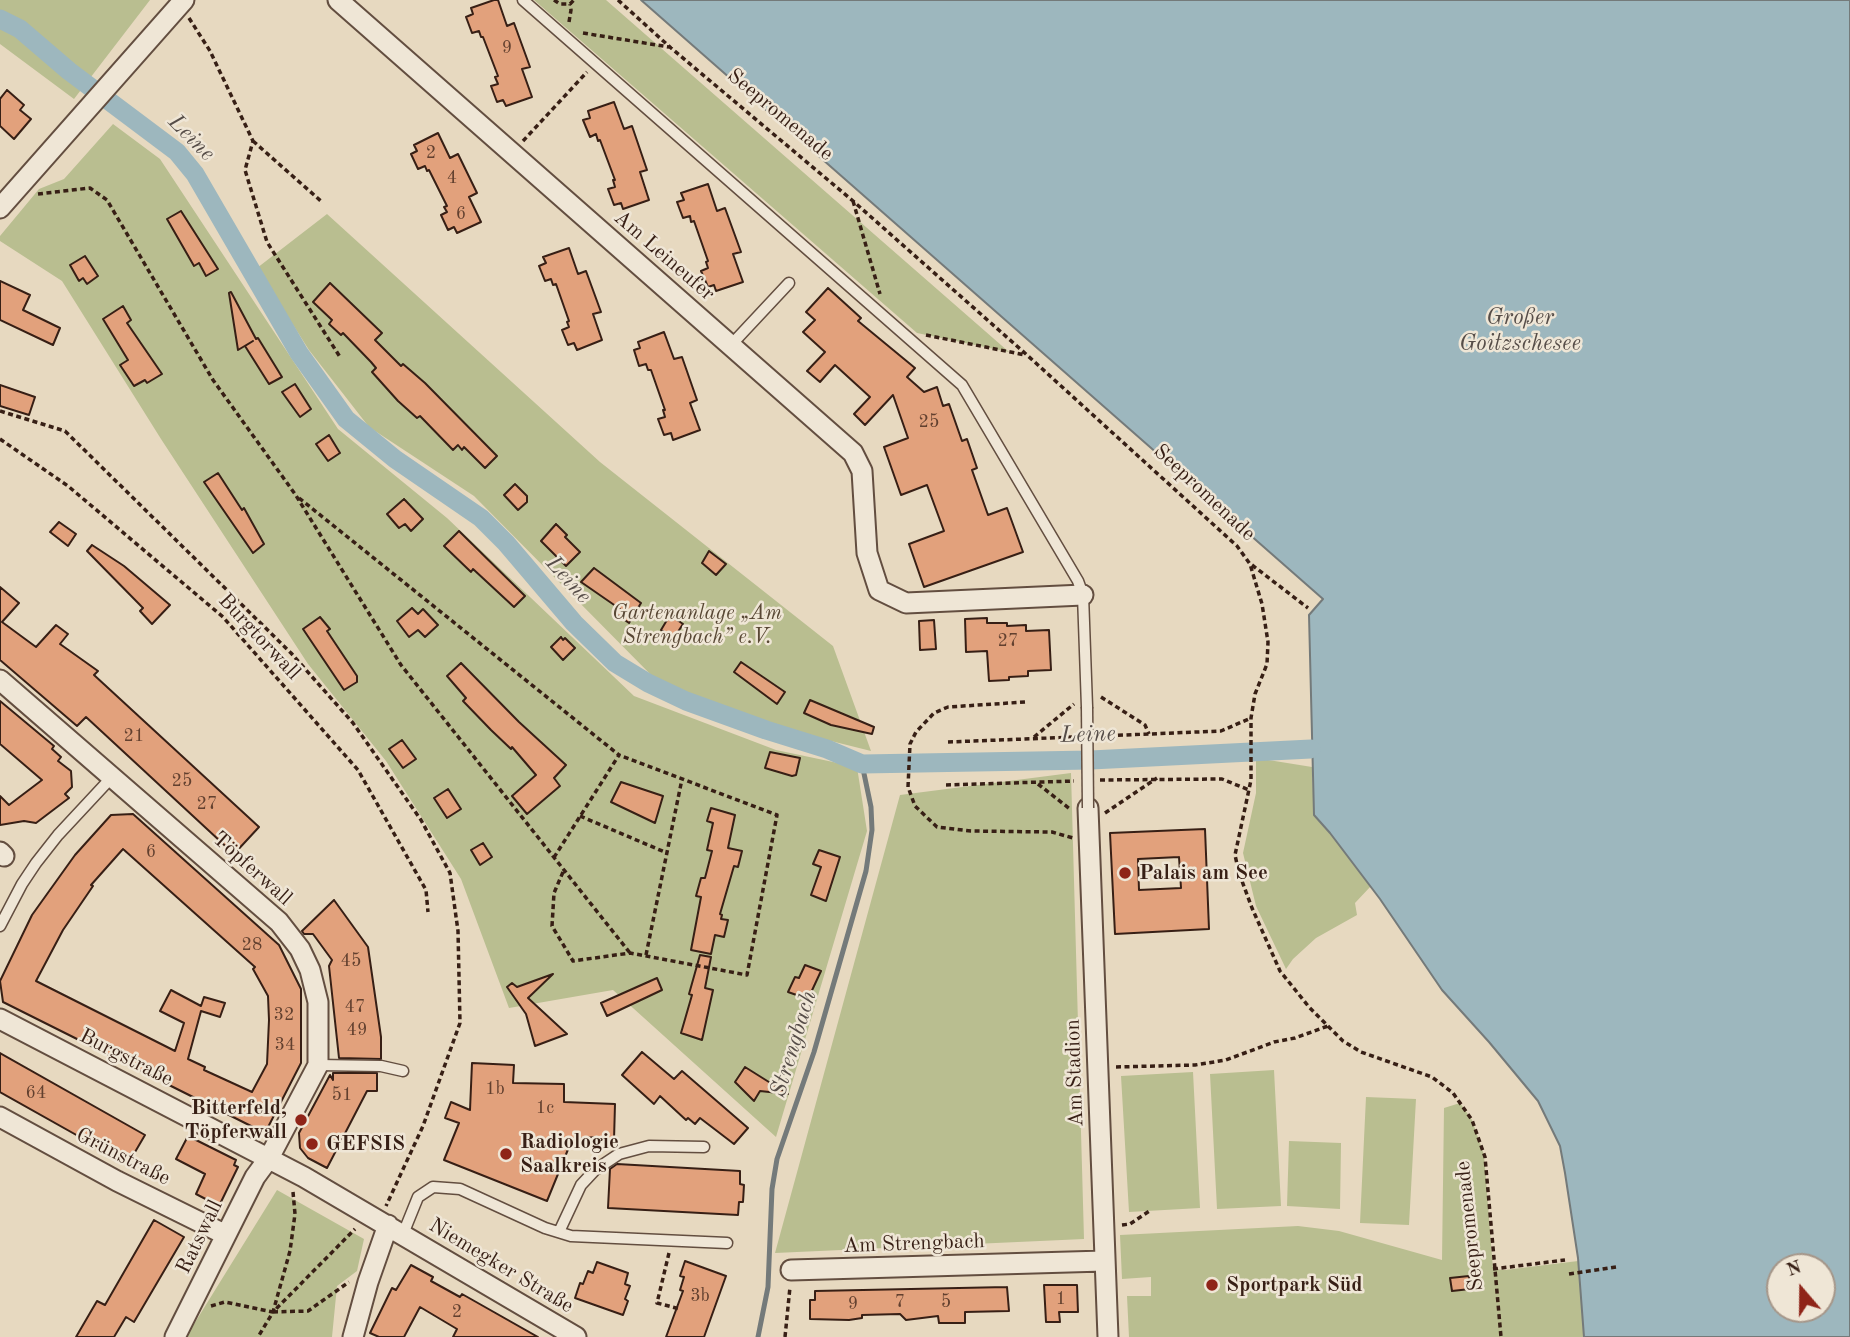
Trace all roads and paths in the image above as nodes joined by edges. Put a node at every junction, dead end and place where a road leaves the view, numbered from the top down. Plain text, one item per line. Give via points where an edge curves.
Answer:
1 (338, 0) edge
2 (523, 0) edge
3 (554, 0) edge
4 (574, 0) edge
5 (618, 0) edge
6 (180, 4) edge
7 (570, 4) junction
8 (565, 33) junction
9 (671, 48) junction
10 (588, 70) dead end
11 (253, 141) junction
12 (512, 153) junction
13 (15, 190) junction
14 (853, 201) junction
15 (322, 202) dead end
16 (0, 208) edge
17 (789, 283) dead end
18 (888, 320) junction
19 (895, 328) junction
20 (731, 345) junction
21 (1027, 355) junction
22 (340, 357) dead end
23 (0, 411) edge
24 (0, 439) edge
25 (295, 494) junction
26 (1250, 564) junction
27 (1083, 594) junction
28 (1308, 608) dead end
29 (0, 680) edge
30 (1025, 702) dead end
31 (619, 755) junction
32 (113, 776) junction
33 (682, 779) junction
34 (1088, 808) joint
35 (580, 816) junction
36 (1088, 842) junction
37 (667, 853) junction
38 (553, 859) junction
39 (564, 872) junction
40 (428, 912) dead end
41 (0, 926) edge
42 (630, 953) junction
43 (646, 956) junction
44 (0, 1019) edge
45 (1328, 1026) junction
46 (318, 1065) junction
47 (1097, 1067) junction
48 (403, 1071) dead end
49 (0, 1117) edge
50 (704, 1147) dead end
51 (269, 1158) junction
52 (293, 1192) dead end
53 (1151, 1210) dead end
54 (390, 1226) junction
55 (357, 1228) dead end
56 (1103, 1228) junction
57 (559, 1232) junction
58 (226, 1234) junction
59 (672, 1240) junction
60 (727, 1243) dead end
61 (1565, 1260) dead end
62 (1104, 1261) junction
63 (1616, 1267) dead end
64 (1493, 1269) junction
65 (791, 1270) joint
66 (1569, 1274) dead end
67 (359, 1279) dead end
68 (680, 1309) dead end
69 (189, 1312) junction
70 (273, 1312) junction
71 (175, 1337) edge
72 (258, 1337) edge
73 (353, 1337) edge
74 (576, 1337) edge
75 (785, 1337) edge
76 (1108, 1337) edge
77 (1501, 1337) edge

1 - 12 street, Am Leineufer
2 - 8 lane
3 - 7 path
4 - 7 path
5 - 9 path, Seepromenade
6 - 11 path via 210,51
6 - 13 street
7 - 8 path
8 - 9 path
8 - 18 lane
9 - 14 path, Seepromenade
10 - 12 path
11 - 15 path
11 - 22 path via 245,170 267,242
12 - 20 street, Am Leineufer
13 - 16 street
13 - 25 path via 23,195 90,188 107,200 213,380
14 - 18 path
14 - 21 path, Seepromenade
17 - 20 lane
18 - 19 lane
19 - 21 path
19 - 27 lane via 962,385
20 - 27 street, Am Leineufer via 852,453 862,471 867,554 879,590 906,603
21 - 26 path, Seepromenade via 1237,546
23 - 54 path via 65,431 291,653 353,723 421,820 450,873 458,931 460,1023
24 - 40 path, Burgtorwall via 68,486 223,617 358,770 426,890
25 - 31 path
25 - 38 path via 401,666
26 - 28 path
26 - 45 path, Seepromenade via 1262,604 1267,664 1255,694 1251,780 1235,855 1280,971
27 - 34 lane, bridge
29 - 32 street, Töpferwall
30 - 36 path via 948,707 934,713 910,744 908,787 915,806 937,827 1052,832
31 - 33 path
31 - 35 path
32 - 41 lane via 36,863
32 - 46 street, Töpferwall via 279,922 300,949 318,1002
33 - 37 path
33 - 43 path via 777,815 747,975
34 - 36 street, Am Stadion
35 - 37 path
35 - 38 path
36 - 47 street, Am Stadion
37 - 43 path
38 - 39 path
39 - 42 path
39 - 42 path via 554,893 552,926 573,961
42 - 43 path
44 - 51 street, Burgstraße
45 - 47 path via 1226,1060
45 - 64 path, Seepromenade via 1361,1052 1432,1077 1453,1093 1472,1120 1485,1157
46 - 48 lane via 382,1066
46 - 51 street, Töpferwall
47 - 56 street, Am Stadion
49 - 58 street, Grünstraße
50 - 57 lane via 649,1146 619,1154 581,1185
51 - 54 street, Niemegker Straße
51 - 58 street, Ratswall
52 - 70 path via 290,1251
53 - 56 path via 1130,1224
54 - 57 lane, Niemegker Straße via 433,1187 460,1189
54 - 73 street
54 - 74 street, Niemegker Straße
55 - 70 path
56 - 62 street, Am Stadion
57 - 59 lane, Niemegker Straße
58 - 69 street, Ratswall
59 - 60 lane, Niemegker Straße
59 - 68 path via 657,1303
61 - 64 path
62 - 65 street, Am Strengbach
62 - 76 street, Am Stadion
63 - 66 path
64 - 77 path, Seepromenade
65 - 75 path
67 - 70 path via 345,1283 307,1311
69 - 70 path via 225,1303
69 - 71 street, Ratswall
70 - 72 path

